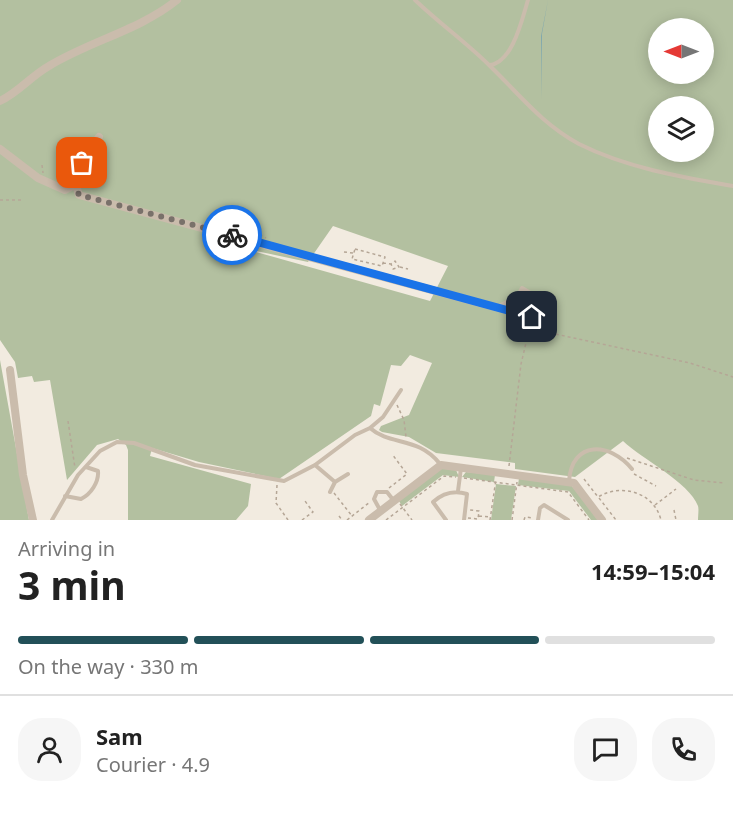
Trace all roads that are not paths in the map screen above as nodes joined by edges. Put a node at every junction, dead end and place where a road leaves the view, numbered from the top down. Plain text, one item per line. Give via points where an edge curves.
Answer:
1 (177, 0) edge
2 (415, 0) edge
3 (528, 0) edge
4 (490, 65) junction
5 (0, 101) edge
6 (99, 137) dead end
7 (0, 149) edge
8 (76, 183) junction
9 (733, 186) edge
10 (65, 190) junction
11 (79, 195) junction
12 (518, 296) dead end
13 (498, 307) junction
14 (532, 317) dead end
15 (10, 370) dead end
16 (401, 390) dead end
17 (370, 428) junction
18 (315, 465) junction
19 (441, 465) junction
20 (85, 466) junction
21 (462, 468) junction
22 (632, 469) road end
23 (348, 474) dead end
24 (335, 482) junction
25 (569, 482) junction
26 (458, 491) junction
27 (330, 492) road end
28 (65, 496) junction
29 (395, 500) junction
30 (381, 511) junction
31 (464, 519) edge
32 (538, 519) edge
33 (33, 520) edge
34 (52, 520) edge
35 (369, 520) edge
36 (446, 520) edge
37 (568, 520) edge
38 (602, 520) edge

1 - 5 street via 141,23 47,67 17,93
2 - 4 lane
3 - 4 lane via 507,52
4 - 9 lane via 536,115 580,144 635,166
6 - 8 street via 79,167
7 - 10 street via 38,178
8 - 10 street
8 - 11 street
10 - 11 street
11 - 13 street
12 - 13 lane
13 - 14 street
15 - 33 street via 23,476
16 - 17 lane
17 - 18 lane
17 - 19 lane via 419,445
18 - 20 lane via 288,480 278,481 195,465 134,442 117,442
18 - 24 lane
19 - 21 street
19 - 29 street
20 - 28 lane
20 - 28 lane via 98,471 99,478 81,498
21 - 25 street
21 - 26 lane
22 - 25 lane via 623,458 605,449 588,451 574,460
23 - 24 lane
24 - 27 lane
25 - 38 street via 574,483
26 - 31 lane via 467,494
26 - 36 lane via 433,502
28 - 34 lane
29 - 30 street
29 - 30 lane via 387,492 377,492 374,499
30 - 35 street
32 - 37 lane via 544,505

